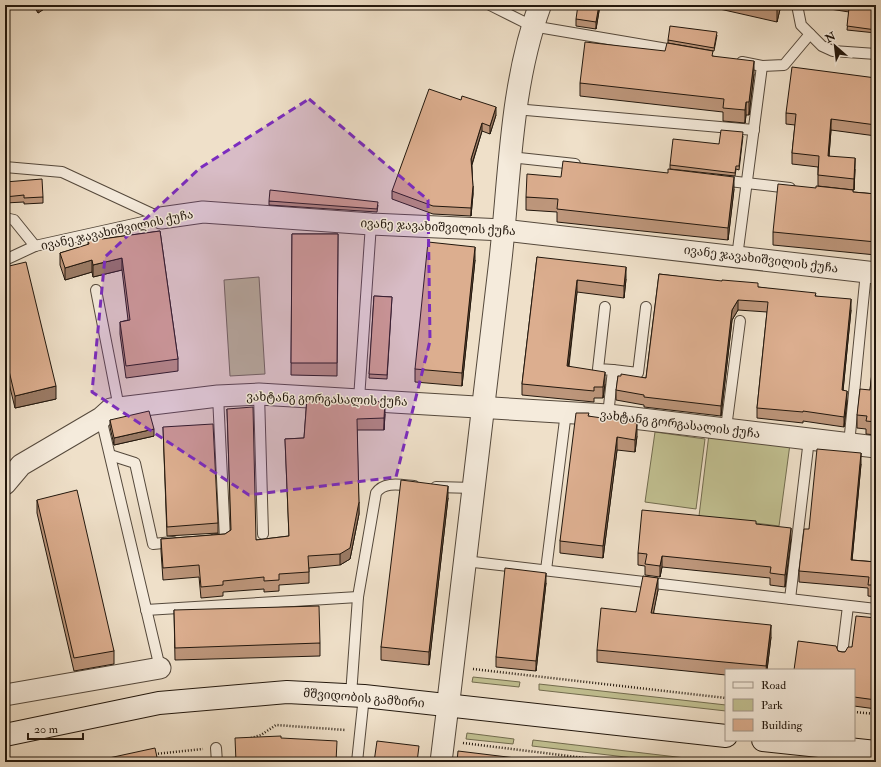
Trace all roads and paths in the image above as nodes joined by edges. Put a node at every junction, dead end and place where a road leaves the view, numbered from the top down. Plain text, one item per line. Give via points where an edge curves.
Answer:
1 (490, 5) edge
2 (540, 5) edge
3 (797, 5) edge
4 (532, 26) junction
5 (810, 34) junction
6 (686, 52) edge
7 (876, 54) edge
8 (732, 60) edge
9 (762, 66) junction
10 (515, 108) junction
11 (754, 130) junction
12 (510, 156) junction
13 (589, 165) edge
14 (5, 167) edge
15 (707, 179) edge
16 (747, 183) junction
17 (800, 190) edge
18 (5, 218) edge
19 (161, 218) junction
20 (371, 224) junction
21 (504, 230) junction
22 (35, 246) junction
23 (737, 257) junction
24 (5, 260) edge
25 (871, 272) edge
26 (96, 290) dead end
27 (606, 307) dead end
28 (646, 307) dead end
29 (740, 321) dead end
30 (613, 370) junction
31 (259, 394) junction
32 (218, 396) junction
33 (359, 399) junction
34 (484, 407) junction
35 (566, 412) junction
36 (110, 413) junction
37 (608, 415) junction
38 (726, 428) junction
39 (809, 439) junction
40 (849, 444) junction
41 (876, 447) edge
42 (110, 454) junction
43 (5, 484) edge
44 (474, 488) junction
45 (264, 534) dead end
46 (203, 540) edge
47 (181, 542) edge
48 (465, 561) junction
49 (546, 570) junction
50 (358, 597) junction
51 (790, 599) junction
52 (848, 606) junction
53 (876, 609) edge
54 (146, 610) junction
55 (842, 655) edge
56 (160, 668) joint
57 (473, 670) dead end
58 (5, 695) edge
59 (357, 695) junction
60 (725, 698) edge
61 (448, 705) junction
62 (855, 712) edge
63 (876, 714) edge
64 (360, 730) junction
65 (5, 735) edge
66 (725, 736) edge
67 (246, 740) edge
68 (772, 741) edge
69 (463, 743) dead end
70 (216, 748) joint
71 (876, 752) edge
72 (152, 755) edge
73 (217, 762) edge
74 (357, 762) edge
75 (440, 762) edge
76 (618, 762) edge

1 - 4 lane
2 - 4 main road
3 - 5 lane via 801,25
4 - 6 lane
4 - 10 main road
5 - 7 lane via 822,46 833,51
5 - 9 lane via 784,65
8 - 9 lane
9 - 11 lane
10 - 11 lane
10 - 12 main road
11 - 16 lane
12 - 13 lane
12 - 21 main road
14 - 19 lane via 62,172
15 - 16 lane
16 - 17 lane
16 - 23 lane
18 - 22 lane via 14,220
19 - 20 street, ივანე ჯავახიშვილის ქუჩა via 203,212
19 - 22 lane, ივანე ჯავახიშვილის ქუჩა
20 - 21 street, ივანე ჯავახიშვილის ქუჩა
20 - 33 lane
21 - 23 street, ივანე ჯავახიშვილის ქუჩა
21 - 34 main road
22 - 24 lane, ივანე ჯავახიშვილის ქუჩა
23 - 25 street, ივანე ჯავახიშვილის ქუჩა
25 - 40 lane
26 - 36 lane
27 - 30 lane via 598,369
28 - 30 lane via 638,373
29 - 38 lane
30 - 37 lane
31 - 32 street, ვახტანგ გორგასალის ქუჩა
31 - 33 street, ვახტანგ გორგასალის ქუჩა
31 - 45 lane
32 - 36 street, ვახტანგ გორგასალის ქუჩა
32 - 46 lane via 224,539
33 - 34 street, ვახტანგ გორგასალის ქუჩა
34 - 35 street, ვახტანგ გორგასალის ქუჩა
34 - 44 main road
35 - 37 street, ვახტანგ გორგასალის ქუჩა
35 - 49 lane
36 - 42 lane
36 - 43 street, ვახტანგ გორგასალის ქუჩა via 21,465
37 - 38 street, ვახტანგ გორგასალის ქუჩა
38 - 39 street, ვახტანგ გორგასალის ქუჩა
39 - 40 street, ვახტანგ გორგასალის ქუჩა
39 - 51 lane
40 - 41 street, ვახტანგ გორგასალის ქუჩა
42 - 47 lane via 135,463 153,544
42 - 54 lane
44 - 48 main road
44 - 50 lane via 389,484 379,488
48 - 49 lane
48 - 61 main road
49 - 51 lane
50 - 54 lane
50 - 59 lane
51 - 52 lane
52 - 53 lane
52 - 55 lane
54 - 56 lane
56 - 58 street
57 - 60 path
59 - 61 main road, მშვიდობის გამზირი
59 - 64 lane
59 - 65 main road, მშვიდობის გამზირი via 287,692 159,703
61 - 66 main road, მშვიდობის გამზირი
61 - 75 street
62 - 63 path
64 - 67 path via 276,725 261,735
64 - 74 lane
68 - 71 main road
69 - 76 path
70 - 72 path
70 - 73 lane

